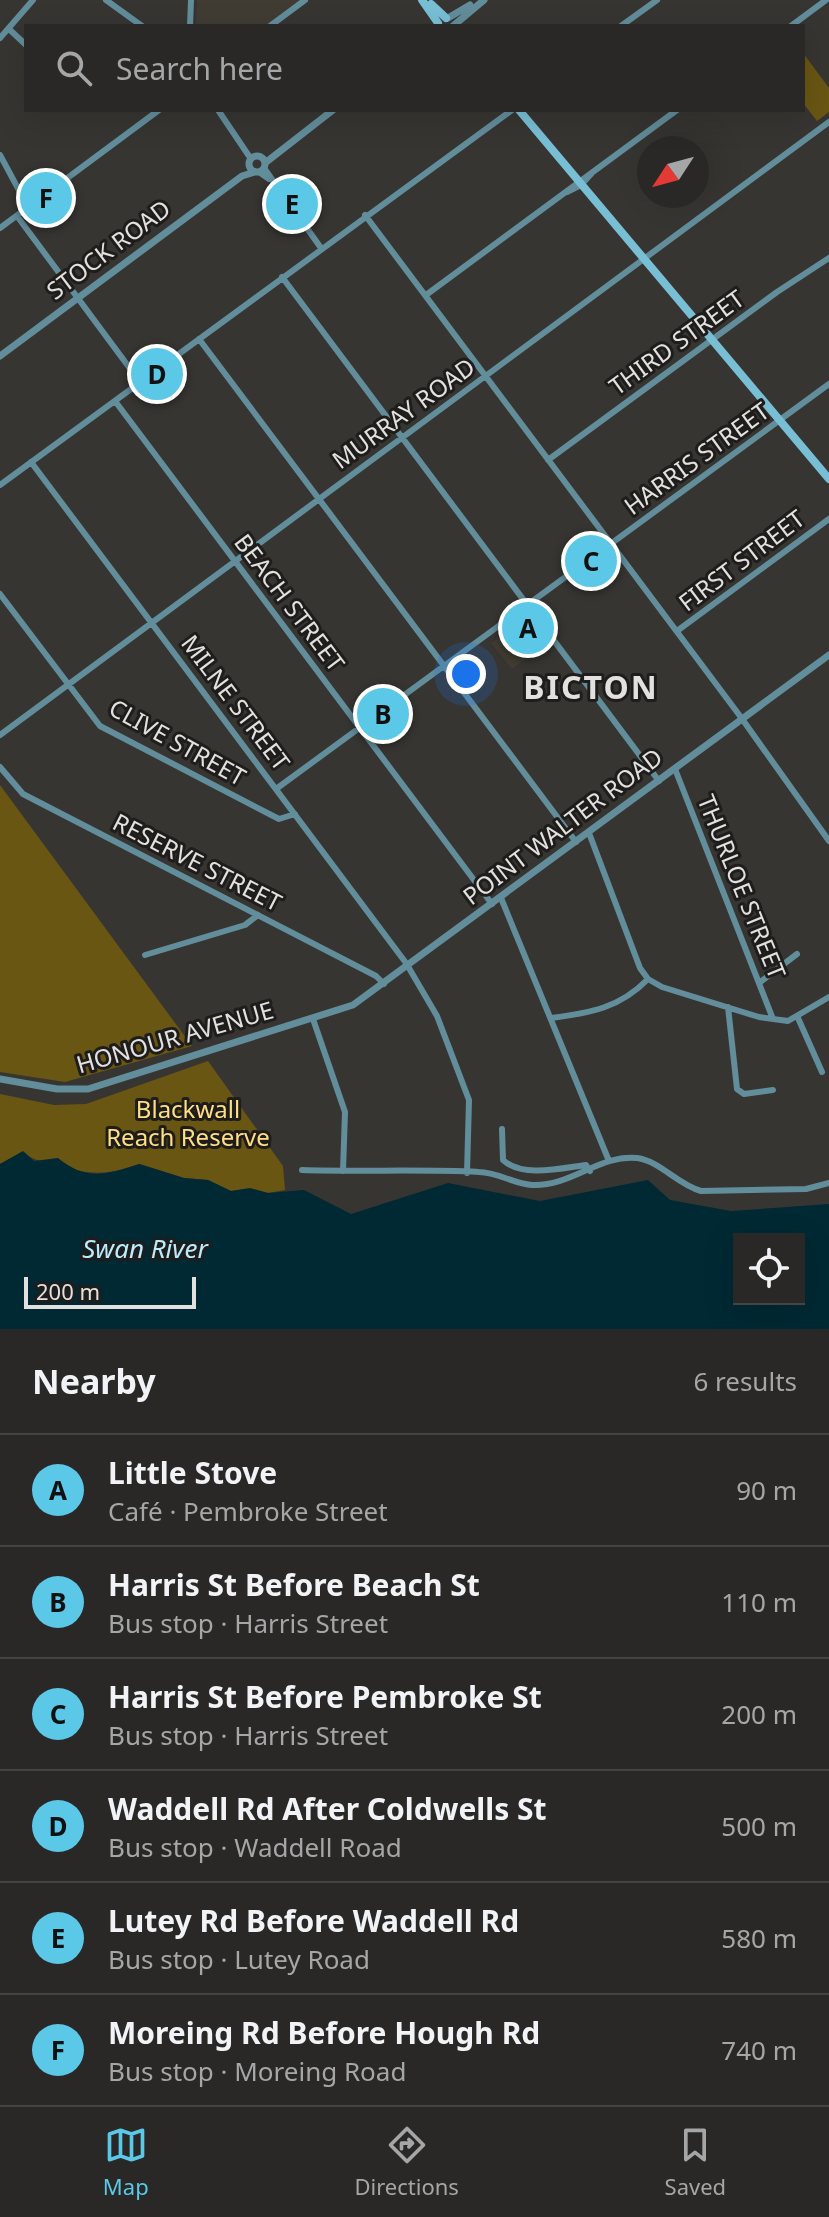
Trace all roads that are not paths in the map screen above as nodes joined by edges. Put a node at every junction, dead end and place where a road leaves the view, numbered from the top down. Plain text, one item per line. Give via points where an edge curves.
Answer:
1 (33, 0) edge
2 (106, 0) edge
3 (191, 0) edge
4 (305, 0) edge
5 (422, 0) edge
6 (429, 0) edge
7 (477, 0) edge
8 (484, 0) edge
9 (657, 0) edge
10 (826, 0) edge
11 (139, 24) edge
12 (190, 24) edge
13 (273, 24) edge
14 (444, 24) edge
15 (624, 24) edge
16 (794, 24) edge
17 (9, 29) junction
18 (0, 38) edge
19 (24, 43) edge
20 (156, 112) edge
21 (219, 112) edge
22 (330, 112) edge
23 (518, 112) edge
24 (674, 112) edge
25 (502, 113) edge
26 (829, 122) edge
27 (0, 155) edge
28 (258, 164) junction
29 (579, 183) junction
30 (28, 207) junction
31 (365, 215) junction
32 (17, 216) junction
33 (0, 228) edge
34 (321, 248) junction
35 (829, 258) edge
36 (644, 259) junction
37 (282, 277) junction
38 (426, 295) junction
39 (77, 299) junction
40 (199, 339) junction
41 (712, 339) junction
42 (0, 356) edge
43 (486, 376) junction
44 (140, 382) junction
45 (829, 384) edge
46 (115, 401) junction
47 (780, 419) junction
48 (403, 438) junction
49 (548, 460) junction
50 (31, 462) junction
51 (829, 477) edge
52 (0, 485) edge
53 (319, 500) junction
54 (829, 519) edge
55 (611, 543) junction
56 (235, 561) junction
57 (0, 594) edge
58 (527, 604) junction
59 (152, 623) junction
60 (677, 631) junction
61 (829, 655) edge
62 (443, 666) junction
63 (68, 685) junction
64 (742, 719) junction
65 (360, 727) junction
66 (0, 735) edge
67 (0, 767) edge
68 (675, 769) junction
69 (659, 781) junction
70 (276, 789) junction
71 (295, 814) junction
72 (589, 833) junction
73 (828, 839) edge
74 (576, 842) junction
75 (501, 898) junction
76 (492, 904) junction
77 (258, 915) junction
78 (797, 954) dead end
79 (145, 955) dead end
80 (408, 967) junction
81 (648, 979) junction
82 (759, 983) junction
83 (385, 984) junction
84 (829, 997) edge
85 (728, 1007) junction
86 (551, 1018) junction
87 (798, 1018) junction
88 (313, 1019) junction
89 (773, 1019) junction
90 (822, 1072) dead end
91 (0, 1079) edge
92 (773, 1090) dead end
93 (502, 1129) dead end
94 (609, 1161) junction
95 (302, 1170) dead end
96 (343, 1171) junction
97 (590, 1171) junction
98 (467, 1173) junction
99 (829, 1183) edge

1 - 17 street
2 - 11 street
3 - 12 street
4 - 13 street
5 - 14 main road
6 - 14 main road
7 - 14 street
8 - 14 street
9 - 15 street
10 - 16 street
17 - 18 street
17 - 19 street
20 - 30 street
21 - 28 street
22 - 28 street, STOCK ROAD
23 - 29 main road
24 - 29 street
25 - 31 street
26 - 36 street, MURRAY ROAD
27 - 30 street
28 - 34 street
28 - 39 street, STOCK ROAD
29 - 36 main road
29 - 38 street
30 - 32 street
31 - 34 street
31 - 38 street
32 - 33 street
32 - 39 street
34 - 37 street
35 - 41 street, THIRD STREET
36 - 41 main road
36 - 43 street, MURRAY ROAD
37 - 40 street
37 - 48 street
38 - 43 street
39 - 42 street, STOCK ROAD
39 - 44 street
40 - 44 street
40 - 53 street
41 - 47 main road
41 - 49 street, THIRD STREET
43 - 48 street, MURRAY ROAD
43 - 49 street
44 - 46 street
45 - 47 street, HARRIS STREET
46 - 50 street
46 - 56 street, BEACH STREET
47 - 51 main road
47 - 55 street, HARRIS STREET
48 - 53 street, MURRAY ROAD
48 - 58 street
49 - 55 street
50 - 52 street
50 - 59 street, MILNE STREET
53 - 56 street, MURRAY ROAD
53 - 62 street
54 - 60 street, FIRST STREET
55 - 58 street, HARRIS STREET
55 - 60 street
56 - 59 street, MURRAY ROAD
56 - 65 street, BEACH STREET
57 - 63 street, CLIVE STREET
58 - 62 street, HARRIS STREET
58 - 69 street
59 - 63 street, MURRAY ROAD
59 - 70 street, MILNE STREET
60 - 64 street
61 - 64 street, POINT WALTER ROAD
62 - 65 street, HARRIS STREET
62 - 74 street
63 - 66 street, MURRAY ROAD
63 - 71 street, CLIVE STREET via 109,732 279,819
64 - 68 street, POINT WALTER ROAD
64 - 73 street
65 - 70 street, HARRIS STREET
65 - 76 street, BEACH STREET
67 - 77 street, RESERVE STREET via 23,794
68 - 69 street, POINT WALTER ROAD
68 - 82 street, THURLOE STREET
69 - 72 street, POINT WALTER ROAD
70 - 71 street, MILNE STREET
71 - 80 street, MILNE STREET
72 - 74 street, POINT WALTER ROAD
72 - 81 street
74 - 75 street, POINT WALTER ROAD
75 - 76 street, POINT WALTER ROAD
75 - 86 street
76 - 80 street, POINT WALTER ROAD
77 - 79 street via 245,925
77 - 83 street, RESERVE STREET
78 - 82 street
80 - 83 street, POINT WALTER ROAD
80 - 98 street, MILNE STREET via 437,1016 469,1100
81 - 85 street
81 - 86 street via 621,1002
82 - 89 street, THURLOE STREET
83 - 88 street, POINT WALTER ROAD via 353,1005
84 - 87 street
85 - 89 street
85 - 92 street via 737,1089 744,1094
86 - 94 street
87 - 89 street
87 - 90 street
88 - 91 street, HONOUR AVENUE via 88,1089
88 - 96 street via 345,1112
93 - 97 street via 503,1160 510,1166 541,1170 586,1165
94 - 97 street
94 - 99 street via 647,1160 685,1187 701,1191 806,1189
95 - 96 street
96 - 98 street
97 - 98 street via 531,1185 480,1171

